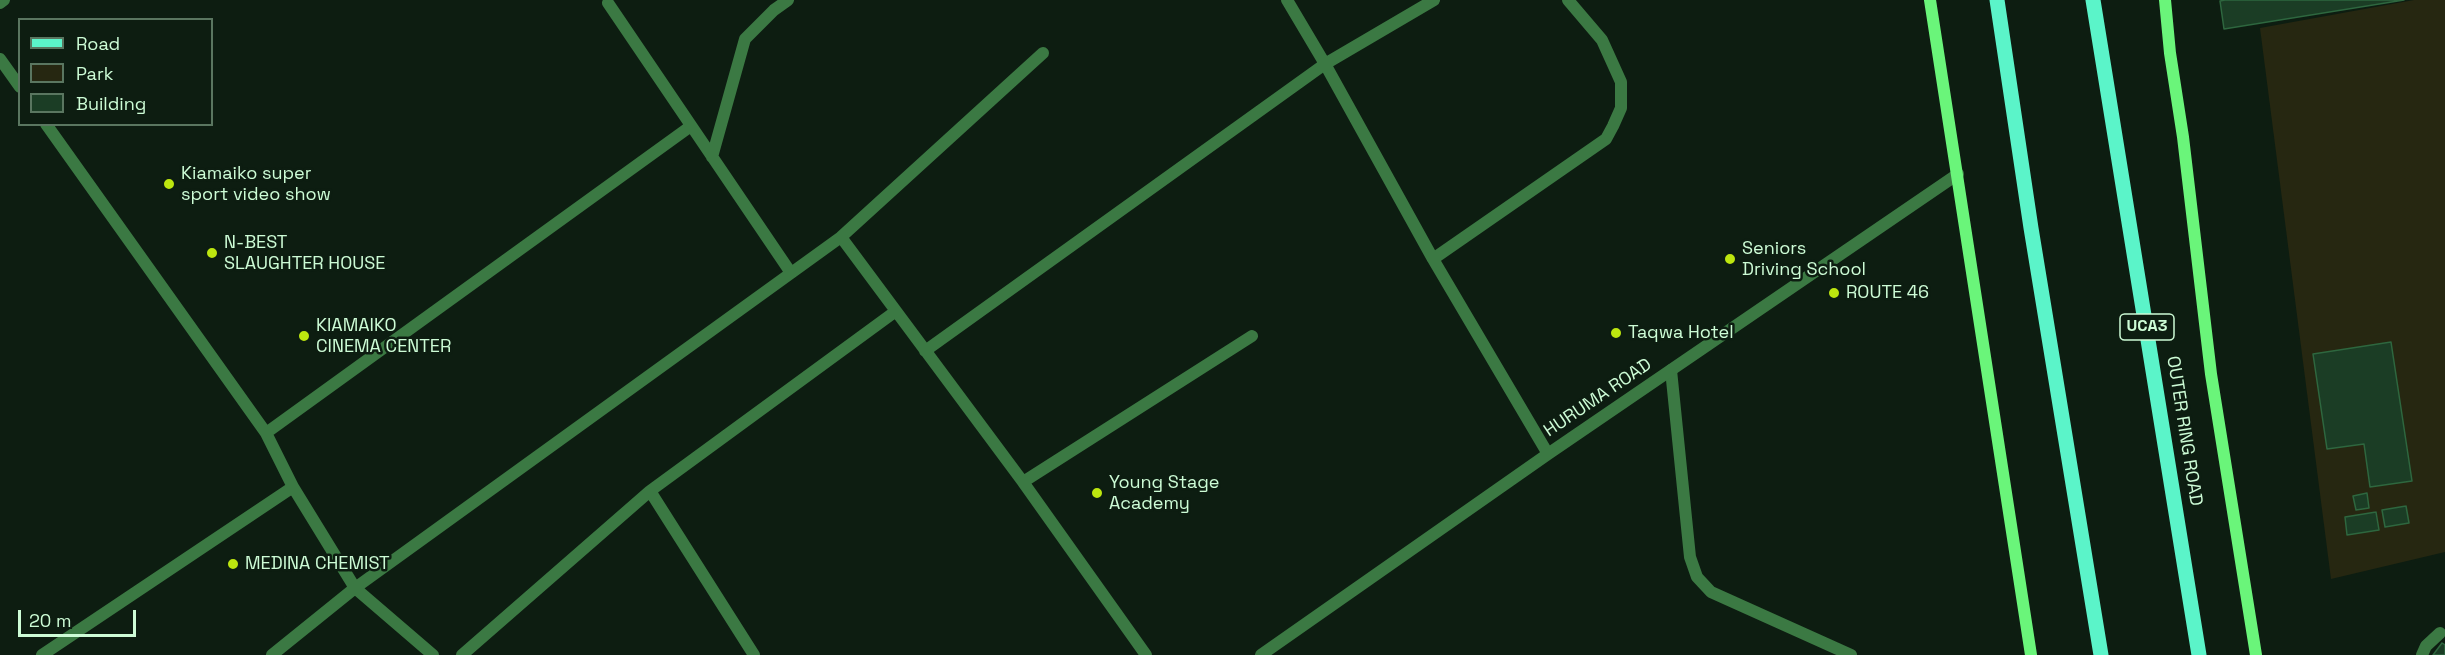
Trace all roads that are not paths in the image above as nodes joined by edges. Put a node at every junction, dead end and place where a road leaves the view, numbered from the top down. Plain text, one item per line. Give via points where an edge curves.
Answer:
1 (4, 0) edge
2 (788, 0) edge
3 (1287, 0) edge
4 (1434, 0) edge
5 (1568, 0) edge
6 (1930, 0) edge
7 (1997, 0) edge
8 (2093, 0) edge
9 (2165, 0) edge
10 (0, 3) edge
11 (608, 3) dead end
12 (1043, 53) dead end
13 (0, 59) edge
14 (1325, 64) junction
15 (18, 84) edge
16 (47, 126) edge
17 (691, 126) junction
18 (712, 157) junction
19 (1958, 174) junction
20 (842, 237) junction
21 (1434, 259) junction
22 (791, 273) junction
23 (896, 311) junction
24 (1252, 336) dead end
25 (925, 351) junction
26 (1671, 370) junction
27 (266, 433) junction
28 (1548, 454) junction
29 (1023, 483) junction
30 (293, 487) junction
31 (650, 490) junction
32 (355, 588) junction
33 (2440, 633) dead end
34 (42, 655) edge
35 (272, 655) edge
36 (433, 655) edge
37 (462, 655) edge
38 (754, 655) edge
39 (1146, 655) edge
40 (1261, 655) edge
41 (1851, 655) edge
42 (2031, 655) edge
43 (2101, 655) edge
44 (2199, 655) edge
45 (2256, 655) edge
46 (2422, 655) edge

1 - 10 street
2 - 18 street via 745,39
3 - 14 street
4 - 14 street
5 - 21 street via 1602,40 1621,82 1621,108 1613,126 1606,139
6 - 19 main road
7 - 43 main road
8 - 44 main road, OUTER RING ROAD / UCA3
9 - 45 main road, OUTER RING ROAD via 2211,374
11 - 17 street
12 - 20 street
13 - 15 street
14 - 21 street
14 - 25 street
16 - 27 street
17 - 18 street
17 - 27 street
18 - 22 street
19 - 26 street, HURUMA ROAD
19 - 42 main road
20 - 22 street
20 - 23 street
21 - 28 street
22 - 32 street
23 - 25 street
23 - 31 street
24 - 29 street
25 - 29 street
26 - 28 street, HURUMA ROAD
26 - 41 street via 1690,557 1697,577 1711,592
27 - 30 street
28 - 40 street, HURUMA ROAD
29 - 39 street
30 - 32 street
30 - 34 street
31 - 37 street
31 - 38 street
32 - 35 street
32 - 36 street
33 - 46 street

